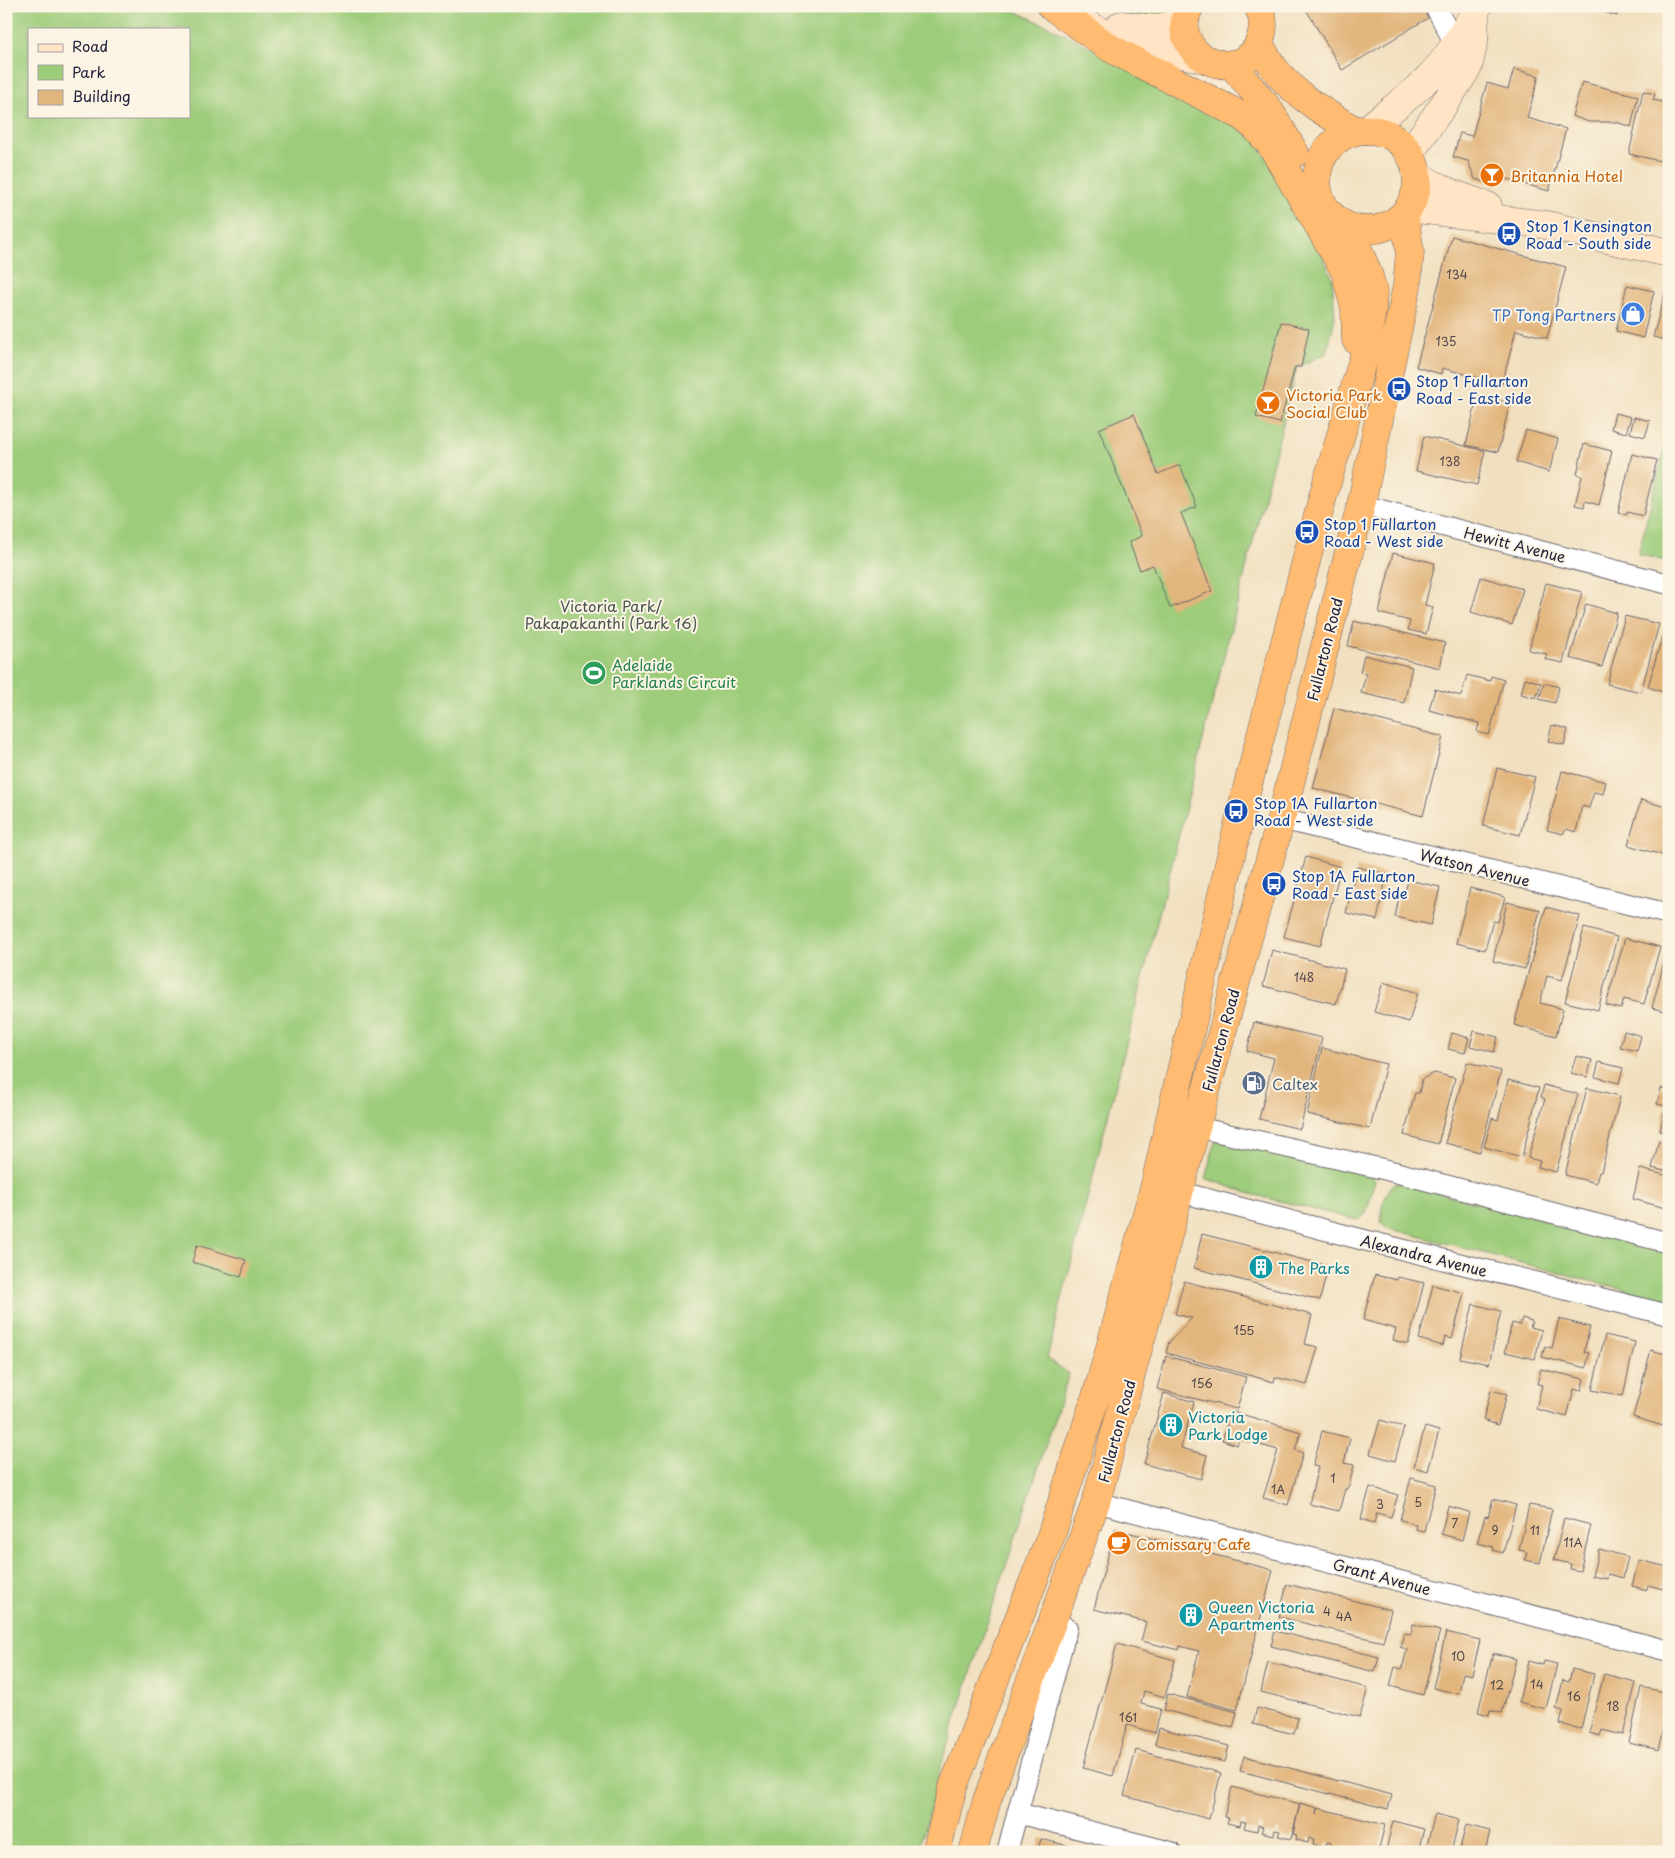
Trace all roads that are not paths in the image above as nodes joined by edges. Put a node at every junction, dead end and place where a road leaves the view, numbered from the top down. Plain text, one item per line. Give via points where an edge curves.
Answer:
1 (1052, 6) edge
2 (1062, 6) edge
3 (1258, 6) edge
4 (1435, 6) edge
5 (1476, 9) edge
6 (1187, 14) edge
7 (1258, 44) junction
8 (1455, 44) junction
9 (1201, 58) junction
10 (1231, 64) junction
11 (1362, 131) junction
12 (1413, 164) junction
13 (1318, 194) junction
14 (1406, 211) junction
15 (1546, 225) junction
16 (1349, 227) junction
17 (1669, 253) edge
18 (1348, 411) junction
19 (1323, 496) junction
20 (1361, 505) junction
21 (1669, 584) edge
22 (1242, 808) junction
23 (1281, 819) junction
24 (1669, 914) edge
25 (1196, 1127) junction
26 (1168, 1129) junction
27 (1180, 1192) junction
28 (1669, 1243) edge
29 (1669, 1315) edge
30 (1065, 1496) junction
31 (1096, 1502) junction
32 (1068, 1628) dead end
33 (1669, 1651) edge
34 (1017, 1813) junction
35 (936, 1852) edge
36 (973, 1852) edge
37 (1007, 1852) edge
38 (1171, 1852) edge

1 - 9 main road via 1104,34
1 - 18 highway via 1110,48 1240,115 1271,145 1345,272 1355,308 1356,340
2 - 6 main road via 1127,27 1155,29
3 - 7 highway via 1263,21
4 - 8 street
5 - 8 main road
5 - 12 main road via 1468,67
6 - 9 highway via 1186,36
7 - 10 highway via 1252,54
7 - 11 highway via 1279,74 1301,94 1328,115
8 - 11 main road via 1425,81
9 - 10 highway via 1215,64
10 - 13 highway via 1268,108
11 - 12 highway via 1376,131 1395,139
11 - 13 highway via 1336,141 1324,154 1316,182
12 - 14 highway via 1416,192
12 - 15 main road via 1446,192
13 - 16 highway via 1330,214
14 - 15 main road
14 - 16 highway via 1388,226 1378,229
14 - 20 highway, Fullarton Road via 1409,271
15 - 17 main road
16 - 18 highway, Fullarton Road via 1373,292 1366,349
18 - 19 highway, Fullarton Road
19 - 20 highway
19 - 22 highway, Fullarton Road
20 - 21 street, Hewitt Avenue
20 - 23 highway, Fullarton Road
22 - 23 highway
22 - 26 highway, Fullarton Road
23 - 24 street, Watson Avenue
23 - 25 highway, Fullarton Road
25 - 26 highway
25 - 27 highway, Fullarton Road
25 - 28 street via 1383,1168
26 - 30 highway, Fullarton Road via 1100,1384
27 - 29 street, Alexandra Avenue
27 - 31 highway, Fullarton Road
30 - 31 highway
30 - 35 highway, Fullarton Road via 953,1787
31 - 33 street, Grant Avenue
31 - 36 highway, Fullarton Road via 987,1800
32 - 34 street
34 - 37 street
34 - 38 street

